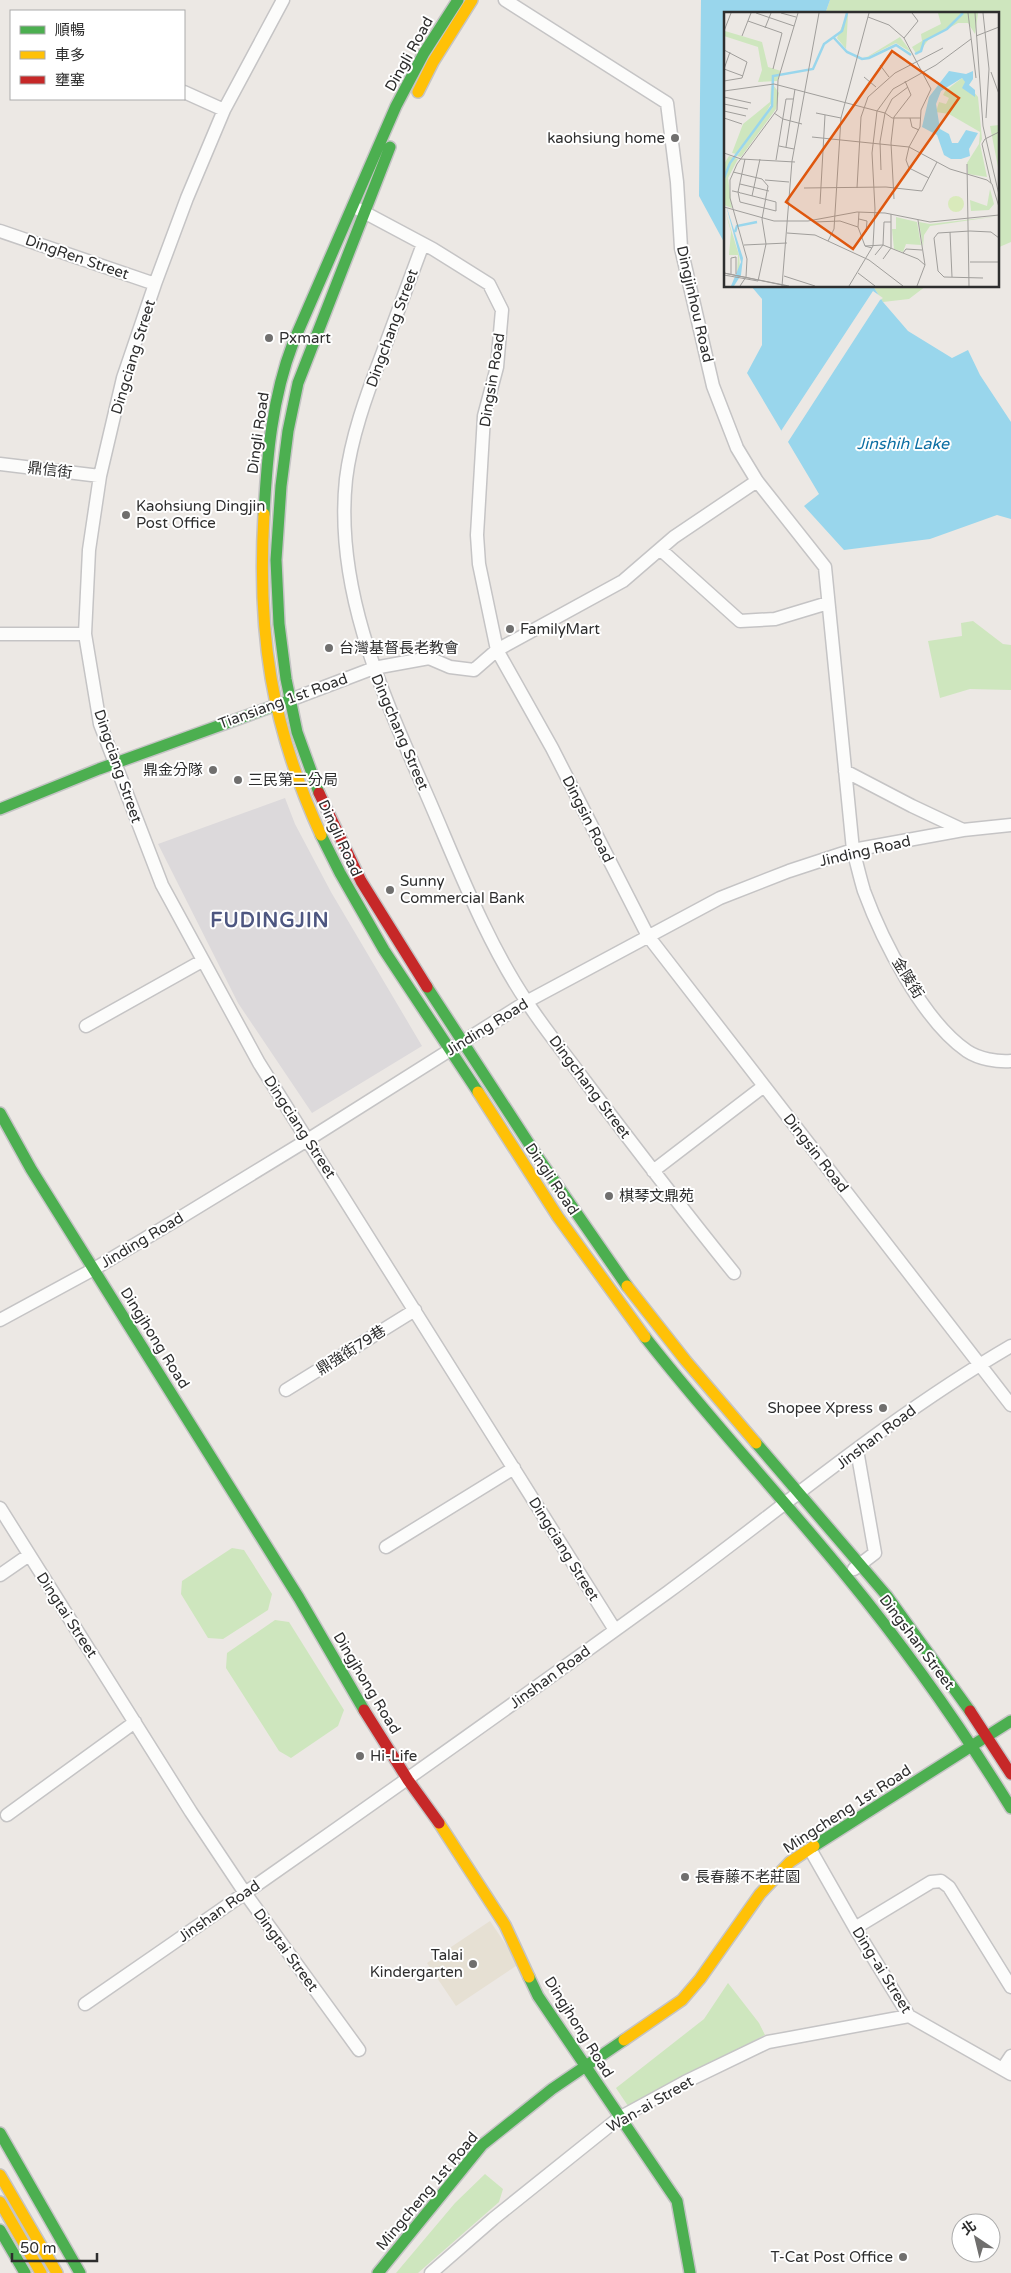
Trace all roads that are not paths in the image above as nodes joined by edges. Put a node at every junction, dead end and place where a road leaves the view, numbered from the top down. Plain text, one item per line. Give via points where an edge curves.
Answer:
1 (283, 0) edge
2 (458, 0) edge
3 (472, 0) edge
4 (505, 0) edge
5 (185, 92) edge
6 (412, 102) dead end
7 (224, 110) junction
8 (400, 127) dead end
9 (351, 206) junction
10 (364, 212) junction
11 (0, 231) edge
12 (423, 244) junction
13 (155, 284) junction
14 (0, 464) edge
15 (100, 476) junction
16 (757, 481) junction
17 (661, 550) junction
18 (828, 603) junction
19 (0, 634) edge
20 (85, 634) junction
21 (497, 650) junction
22 (374, 668) junction
23 (290, 700) junction
24 (275, 705) junction
25 (115, 763) junction
26 (845, 771) junction
27 (0, 808) edge
28 (1011, 824) edge
29 (963, 830) junction
30 (853, 850) junction
31 (648, 936) junction
32 (202, 961) junction
33 (526, 1002) junction
34 (86, 1026) dead end
35 (464, 1042) junction
36 (450, 1050) junction
37 (1011, 1061) edge
38 (764, 1086) junction
39 (0, 1113) edge
40 (309, 1140) junction
41 (653, 1171) junction
42 (94, 1269) junction
43 (734, 1273) dead end
44 (415, 1310) junction
45 (0, 1320) edge
46 (1011, 1346) edge
47 (979, 1364) junction
48 (286, 1390) dead end
49 (1011, 1405) edge
50 (857, 1450) junction
51 (514, 1468) junction
52 (800, 1494) junction
53 (785, 1504) junction
54 (0, 1508) edge
55 (386, 1548) dead end
56 (29, 1555) junction
57 (861, 1564) junction
58 (0, 1575) edge
59 (847, 1576) junction
60 (615, 1630) junction
61 (1011, 1721) edge
62 (134, 1722) junction
63 (987, 1737) junction
64 (972, 1746) junction
65 (1011, 1774) edge
66 (408, 1780) junction
67 (1011, 1808) edge
68 (7, 1815) dead end
69 (810, 1849) junction
70 (246, 1893) junction
71 (855, 1928) junction
72 (1011, 1987) edge
73 (86, 2004) dead end
74 (909, 2016) junction
75 (358, 2050) dead end
76 (1011, 2056) edge
77 (586, 2068) junction
78 (1007, 2071) edge
79 (619, 2118) junction
80 (0, 2133) edge
81 (0, 2175) edge
82 (0, 2202) edge
83 (0, 2230) edge
84 (25, 2273) edge
85 (41, 2273) edge
86 (57, 2273) edge
87 (80, 2273) edge
88 (378, 2273) edge
89 (431, 2273) edge
90 (690, 2273) edge

1 - 7 street, Dingciang Street
2 - 9 street, Dingli Road via 422,56
3 - 6 street, Dingli Road
4 - 16 street, Dingjinhou Road via 667,103 681,248 713,386 738,448
5 - 7 street
7 - 13 street, Dingciang Street
8 - 10 street, Dingli Road
9 - 10 street, Dingsin Road
9 - 24 street, Dingli Road via 289,354 272,421 260,551 262,604
10 - 12 street, Dingsin Road
10 - 23 street, Dingli Road via 298,383 288,432 276,560 279,624
11 - 13 street, DingRen Street
12 - 21 street, Dingsin Road via 489,284 502,310 497,367 484,416 477,535 479,564
12 - 22 street, Dingchang Street via 359,421 346,477 345,549
13 - 15 street, Dingciang Street via 123,378
14 - 15 street, 鼎信街
15 - 20 street, Dingciang Street via 89,550
16 - 17 street, Tiansiang 1st Road via 674,536
16 - 18 street, Dingjinhou Road via 825,567
17 - 18 street via 740,620 775,619
17 - 21 street, Tiansiang 1st Road via 623,581
18 - 26 street, Dingjinhou Road
19 - 20 street
20 - 25 street, Dingciang Street via 100,724
21 - 22 street, Tiansiang 1st Road via 474,670 450,668 429,658
21 - 31 street, Dingsin Road via 552,748
22 - 23 street, Tiansiang 1st Road
22 - 33 street, Dingchang Street via 462,878
23 - 24 street, Tiansiang 1st Road
23 - 35 street, Dingli Road via 297,732 319,793 361,881
24 - 25 street, Tiansiang 1st Road
24 - 36 street, Dingli Road via 286,750 344,883 380,946
25 - 27 street, Tiansiang 1st Road
25 - 32 street, Dingciang Street via 162,885
26 - 29 street
26 - 30 street, 金陵街
28 - 29 street, Jinding Road
29 - 30 street, Jinding Road
30 - 31 street, Jinding Road via 720,898
30 - 37 street, 金陵街 via 864,891 890,947 940,1026 968,1052 998,1062
31 - 33 street, Jinding Road
31 - 38 street, Dingsin Road
32 - 34 street
32 - 40 street, Dingciang Street via 259,1063
33 - 35 street, Jinding Road
33 - 41 street, Dingchang Street
35 - 36 street, Jinding Road
35 - 52 street, Dingli Road via 619,1275 686,1361
36 - 40 street, Jinding Road
36 - 53 street, Dingli Road via 523,1165 606,1285 669,1367
38 - 41 street
38 - 47 street, Dingsin Road
39 - 42 street, Dingjhong Road
40 - 42 street, Jinding Road
40 - 44 street, Dingciang Street
41 - 43 street, Dingchang Street
42 - 45 street, Jinding Road
42 - 66 street, Dingjhong Road
44 - 48 street, 鼎強街79巷
44 - 51 street, Dingciang Street
46 - 47 street, Jinshan Road
47 - 49 street, Dingsin Road
47 - 50 street, Jinshan Road via 906,1412
50 - 52 street, Jinshan Road
50 - 57 street via 875,1553
51 - 55 street
51 - 60 street, Dingciang Street
52 - 53 street, Jinshan Road
52 - 57 street, Dingshan Street
53 - 59 street, Dingshan Street
53 - 60 street, Jinshan Road
54 - 56 street, Dingtai Street
56 - 58 street
56 - 62 street, Dingtai Street
57 - 59 street
57 - 63 street, Dingshan Street via 914,1632
59 - 64 street, Dingshan Street via 936,1692
60 - 66 street, Jinshan Road
61 - 63 street, Mingcheng 1st Road
62 - 68 street
62 - 70 street, Dingtai Street
63 - 64 street, Mingcheng 1st Road
63 - 65 street, Dingshan Street
64 - 67 street, Dingshan Street
64 - 69 street, Mingcheng 1st Road
66 - 70 street, Jinshan Road
66 - 77 street, Dingjhong Road via 460,1853 505,1925 538,1996
69 - 71 street, Ding-ai Street
69 - 77 street, Mingcheng 1st Road via 790,1862 760,1894 682,2000
70 - 73 street, Jinshan Road
70 - 75 street, Dingtai Street
71 - 72 street via 931,1882 941,1881 948,1887
71 - 74 street, Ding-ai Street
74 - 78 street, Ding-ai Street
74 - 79 street, Wan-ai Street via 768,2042
76 - 78 street
77 - 79 street, Dingjhong Road
77 - 88 street, Mingcheng 1st Road via 552,2089 482,2145
79 - 89 street, Wan-ai Street
79 - 90 street, Dingjhong Road via 677,2201
80 - 87 street
81 - 86 street
82 - 85 street
83 - 84 street

